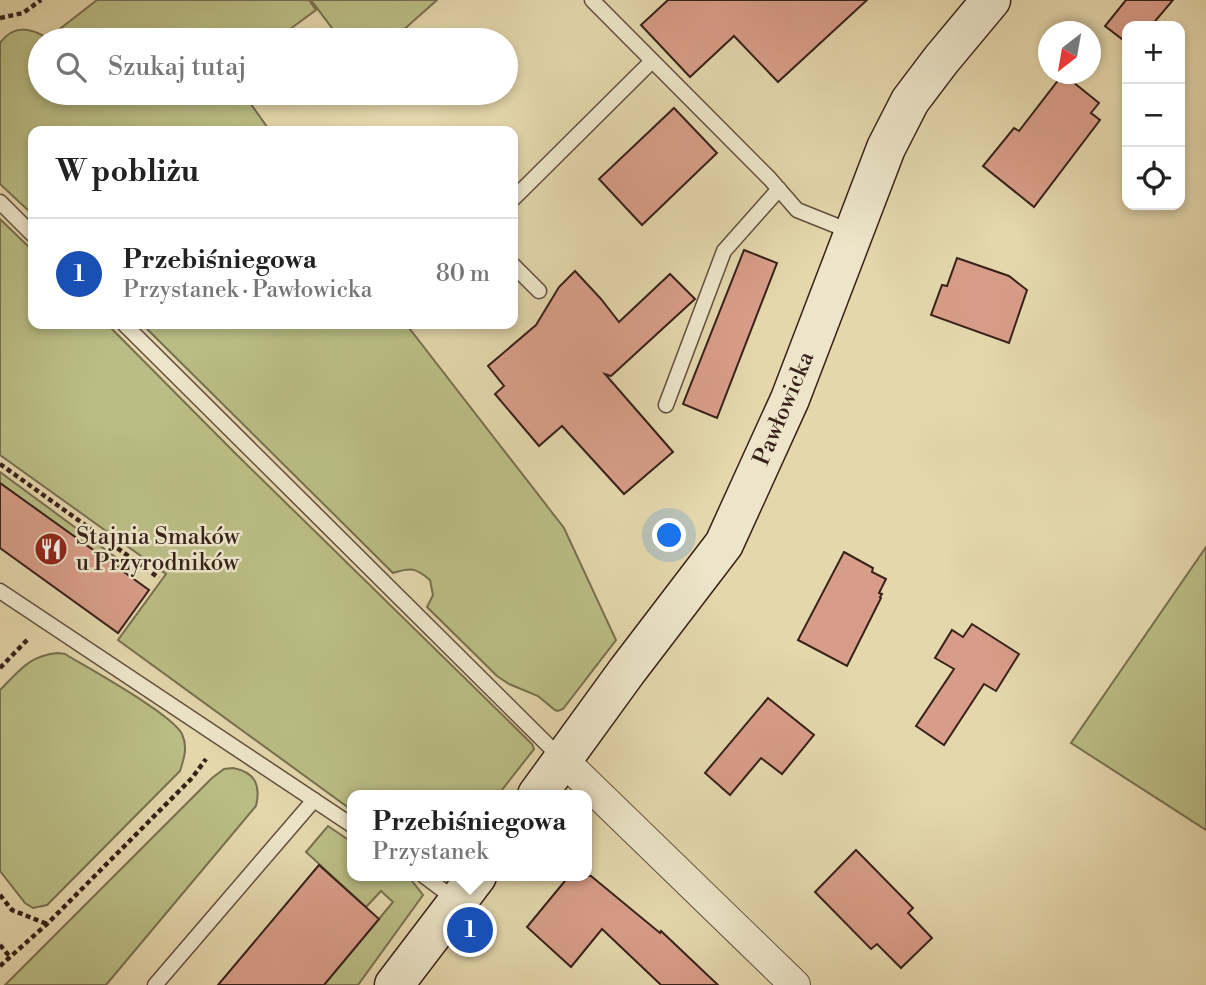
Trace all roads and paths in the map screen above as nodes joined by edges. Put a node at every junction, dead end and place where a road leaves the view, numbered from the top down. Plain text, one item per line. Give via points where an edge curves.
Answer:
1 (41, 0) edge
2 (592, 0) edge
3 (991, 0) edge
4 (0, 18) edge
5 (652, 61) junction
6 (779, 189) junction
7 (518, 194) edge
8 (0, 202) edge
9 (28, 229) edge
10 (854, 233) junction
11 (518, 270) edge
12 (539, 292) dead end
13 (129, 329) edge
14 (666, 405) dead end
15 (0, 464) edge
16 (159, 578) dead end
17 (0, 591) edge
18 (42, 619) junction
19 (0, 668) edge
20 (220, 738) junction
21 (563, 760) junction
22 (541, 790) edge
23 (314, 800) junction
24 (347, 821) edge
25 (441, 881) edge
26 (467, 889) edge
27 (0, 895) edge
28 (47, 924) junction
29 (0, 945) edge
30 (10, 957) junction
31 (0, 966) edge
32 (155, 985) edge
33 (394, 985) edge
34 (795, 985) edge

1 - 4 path via 23,13
2 - 5 lane
3 - 10 street, Pawłowicka via 910,101 886,148
5 - 6 lane
5 - 7 lane
6 - 10 lane via 797,210
6 - 14 lane via 724,251
8 - 9 lane
10 - 21 street, Pawłowicka via 790,399 724,544
11 - 12 lane
13 - 21 lane
15 - 16 path
17 - 18 lane
18 - 19 path
18 - 20 lane
20 - 23 lane
20 - 28 path via 192,778
21 - 22 street, Pawłowicka
21 - 34 street
23 - 24 lane
23 - 32 lane
25 - 26 lane
26 - 33 street
27 - 28 path via 12,910
28 - 30 path
29 - 30 path
30 - 31 path

